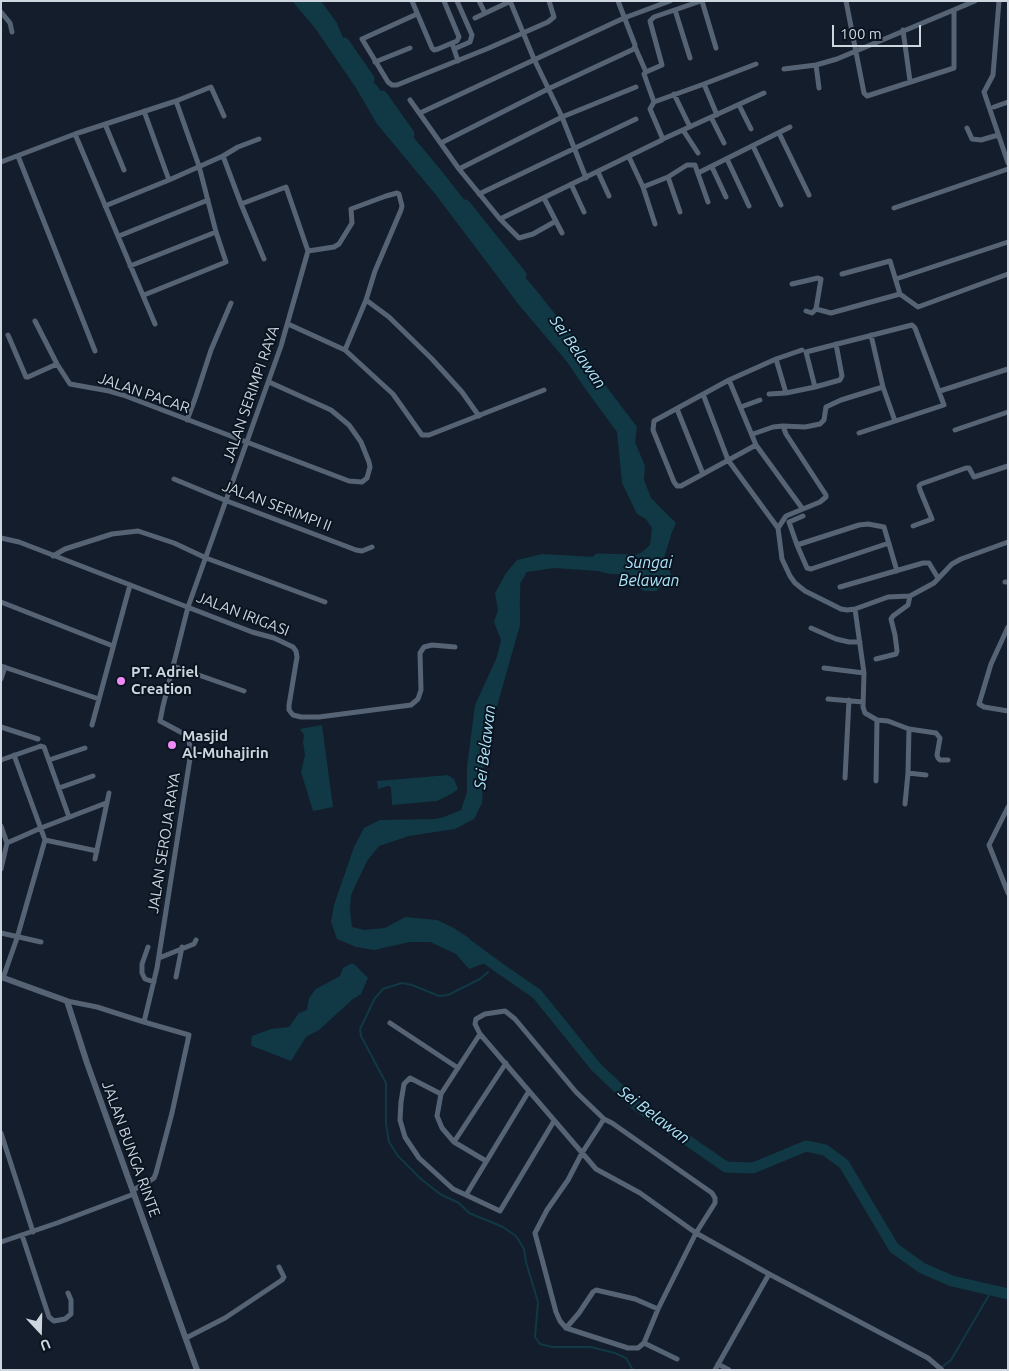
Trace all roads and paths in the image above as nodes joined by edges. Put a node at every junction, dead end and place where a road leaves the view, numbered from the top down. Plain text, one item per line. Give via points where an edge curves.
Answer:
1 (412, 1) edge
2 (444, 1) edge
3 (457, 1) edge
4 (479, 1) edge
5 (511, 1) edge
6 (549, 1) edge
7 (618, 1) edge
8 (670, 1) edge
9 (701, 1) edge
10 (846, 1) edge
11 (974, 1) edge
12 (999, 1) edge
13 (675, 10) junction
14 (954, 10) junction
15 (1, 12) edge
16 (485, 13) junction
17 (417, 14) junction
18 (475, 18) dead end
19 (624, 18) junction
20 (903, 30) junction
21 (12, 32) dead end
22 (523, 33) junction
23 (453, 46) junction
24 (635, 47) junction
25 (410, 48) dead end
26 (716, 48) dead end
27 (855, 51) junction
28 (690, 58) dead end
29 (534, 59) junction
30 (458, 61) junction
31 (375, 62) junction
32 (756, 64) dead end
33 (816, 65) junction
34 (784, 69) dead end
35 (646, 72) junction
36 (910, 81) junction
37 (704, 84) junction
38 (636, 87) dead end
39 (819, 88) dead end
40 (548, 89) junction
41 (764, 93) dead end
42 (674, 94) junction
43 (410, 100) dead end
44 (176, 101) junction
45 (654, 102) junction
46 (1008, 102) edge
47 (739, 105) junction
48 (994, 107) dead end
49 (144, 111) junction
50 (420, 114) junction
51 (717, 115) junction
52 (224, 116) dead end
53 (562, 118) junction
54 (711, 118) junction
55 (636, 119) dead end
56 (105, 124) junction
57 (690, 127) junction
58 (790, 127) dead end
59 (967, 128) dead end
60 (752, 129) dead end
61 (683, 130) junction
62 (779, 133) junction
63 (75, 134) junction
64 (998, 135) junction
65 (259, 139) dead end
66 (663, 139) junction
67 (442, 143) junction
68 (724, 143) dead end
69 (753, 146) junction
70 (573, 149) junction
71 (1006, 151) edge
72 (698, 153) dead end
73 (18, 156) junction
74 (223, 156) junction
75 (630, 157) junction
76 (727, 159) junction
77 (1, 162) edge
78 (1008, 164) edge
79 (199, 166) junction
80 (712, 166) junction
81 (459, 168) junction
82 (1008, 169) edge
83 (124, 170) dead end
84 (598, 172) junction
85 (698, 173) junction
86 (668, 177) junction
87 (586, 178) junction
88 (169, 180) junction
89 (571, 184) junction
90 (643, 187) junction
91 (479, 194) junction
92 (809, 195) dead end
93 (609, 196) dead end
94 (726, 197) dead end
95 (544, 198) junction
96 (208, 200) junction
97 (708, 202) dead end
98 (241, 204) junction
99 (781, 205) dead end
100 (105, 206) junction
101 (750, 206) dead end
102 (894, 208) dead end
103 (584, 212) dead end
104 (680, 212) dead end
105 (500, 219) junction
106 (556, 221) junction
107 (654, 224) dead end
108 (216, 232) junction
109 (562, 232) dead end
110 (119, 236) junction
111 (1008, 242) edge
112 (308, 251) junction
113 (264, 259) dead end
114 (130, 266) junction
115 (842, 274) dead end
116 (1008, 274) edge
117 (896, 278) junction
118 (792, 284) dead end
119 (900, 294) junction
120 (144, 295) junction
121 (366, 300) junction
122 (231, 304) dead end
123 (820, 310) junction
124 (806, 311) dead end
125 (35, 322) dead end
126 (155, 324) dead end
127 (288, 324) junction
128 (8, 335) dead end
129 (871, 335) junction
130 (836, 344) junction
131 (345, 350) junction
132 (802, 350) dead end
133 (95, 351) dead end
134 (776, 359) junction
135 (57, 364) junction
136 (1008, 369) edge
137 (729, 380) junction
138 (269, 382) junction
139 (883, 387) junction
140 (815, 388) junction
141 (544, 390) dead end
142 (940, 392) junction
143 (703, 394) junction
144 (769, 394) dead end
145 (786, 394) junction
146 (760, 400) dead end
147 (741, 407) junction
148 (677, 408) junction
149 (1008, 412) edge
150 (479, 416) junction
151 (187, 420) junction
152 (895, 422) junction
153 (783, 426) junction
154 (955, 430) dead end
155 (858, 433) dead end
156 (752, 434) junction
157 (247, 444) junction
158 (756, 445) junction
159 (728, 460) junction
160 (1008, 466) edge
161 (703, 474) junction
162 (174, 479) dead end
163 (227, 501) junction
164 (802, 508) junction
165 (803, 516) dead end
166 (913, 526) dead end
167 (778, 528) junction
168 (1, 538) edge
169 (1008, 542) edge
170 (889, 543) junction
171 (797, 545) junction
172 (372, 547) dead end
173 (53, 556) junction
174 (206, 558) junction
175 (897, 571) junction
176 (938, 578) junction
177 (130, 585) junction
178 (840, 587) dead end
179 (910, 596) junction
180 (1, 602) edge
181 (325, 602) dead end
182 (188, 607) junction
183 (855, 609) junction
184 (1008, 627) edge
185 (810, 628) dead end
186 (860, 642) junction
187 (113, 646) junction
188 (455, 646) dead end
189 (876, 659) dead end
190 (3, 666) edge
191 (173, 666) junction
192 (824, 668) dead end
193 (864, 673) junction
194 (1, 679) edge
195 (244, 691) dead end
196 (99, 699) junction
197 (828, 699) dead end
198 (848, 700) junction
199 (863, 702) junction
200 (1008, 711) edge
201 (877, 720) junction
202 (92, 725) dead end
203 (1, 727) edge
204 (909, 729) junction
205 (38, 739) dead end
206 (85, 748) dead end
207 (14, 755) junction
208 (1, 760) edge
209 (49, 760) junction
210 (948, 760) dead end
211 (908, 773) junction
212 (926, 775) dead end
213 (93, 776) dead end
214 (845, 778) dead end
215 (876, 781) dead end
216 (59, 788) junction
217 (109, 793) dead end
218 (106, 803) junction
219 (905, 804) dead end
220 (1008, 807) edge
221 (69, 817) junction
222 (41, 828) junction
223 (2, 830) edge
224 (45, 840) junction
225 (7, 843) junction
226 (97, 852) junction
227 (3, 853) edge
228 (95, 859) dead end
229 (1, 869) edge
230 (1008, 894) edge
231 (1, 933) edge
232 (17, 938) junction
233 (196, 940) dead end
234 (41, 942) dead end
235 (148, 947) dead end
236 (182, 948) junction
237 (159, 958) junction
238 (176, 977) dead end
239 (2, 978) edge
240 (154, 982) junction
241 (67, 1001) junction
242 (144, 1022) junction
243 (390, 1023) dead end
244 (480, 1034) junction
245 (506, 1063) junction
246 (458, 1068) junction
247 (530, 1091) junction
248 (441, 1094) junction
249 (604, 1119) junction
250 (554, 1121) junction
251 (1, 1133) edge
252 (454, 1142) junction
253 (582, 1153) junction
254 (486, 1161) junction
255 (133, 1192) junction
256 (466, 1195) junction
257 (33, 1232) junction
258 (696, 1233) junction
259 (22, 1235) junction
260 (1, 1242) edge
261 (279, 1267) dead end
262 (769, 1274) junction
263 (68, 1293) dead end
264 (658, 1309) junction
265 (566, 1328) junction
266 (186, 1338) junction
267 (644, 1343) junction
268 (677, 1359) dead end
269 (718, 1364) junction
270 (197, 1370) edge
271 (715, 1370) edge
272 (729, 1370) edge
273 (942, 1370) edge

1 - 17 street
2 - 23 street via 459,36
3 - 23 street via 472,40
4 - 16 street
5 - 16 street
5 - 22 street
6 - 22 street via 554,17
7 - 19 street
8 - 19 street
9 - 13 street
9 - 26 street
10 - 27 street
11 - 14 street
12 - 64 street via 994,75 984,92
13 - 28 street
13 - 35 street via 650,21 662,65
14 - 20 street
14 - 36 street via 954,68
15 - 21 street via 10,23
16 - 18 street
17 - 23 street via 434,50
17 - 31 street via 362,39
19 - 24 street
19 - 29 street
20 - 27 street
20 - 36 street
22 - 29 street
22 - 30 street
23 - 30 street
24 - 35 street
24 - 40 street
25 - 31 street
27 - 33 street
27 - 36 street via 865,96
29 - 40 street
29 - 50 street
30 - 31 street via 397,85 388,82
32 - 37 street
33 - 34 street
33 - 39 street
35 - 45 street
37 - 42 street
37 - 51 street
38 - 53 street
40 - 53 street
40 - 67 street
41 - 47 street
42 - 45 street
42 - 57 street
43 - 50 street
44 - 49 street
44 - 52 street via 210,87
44 - 79 street
45 - 66 street via 650,109
46 - 48 street
47 - 51 street
47 - 60 street
49 - 56 street
49 - 88 street
50 - 67 street
51 - 54 street
53 - 70 street
53 - 81 street
54 - 57 street
54 - 68 street
55 - 70 street
56 - 63 street
56 - 83 street
57 - 61 street
58 - 62 street
59 - 64 street via 972,138 981,140
61 - 66 street
61 - 72 street
62 - 69 street
62 - 92 street
63 - 73 street
63 - 100 street
64 - 71 street
65 - 74 street
66 - 75 street
67 - 81 street
69 - 76 street
69 - 99 street
70 - 87 street
70 - 91 street
71 - 78 street
73 - 77 street
73 - 133 street
74 - 79 street
74 - 98 street
75 - 84 street
75 - 90 street
76 - 80 street
76 - 101 street
79 - 88 street
79 - 96 street
80 - 85 street
80 - 94 street
81 - 91 street
82 - 102 street
84 - 87 street
84 - 93 street
85 - 86 street via 695,165 691,164
85 - 97 street
86 - 90 street
86 - 104 street
87 - 89 street
88 - 100 street
89 - 95 street
89 - 103 street
90 - 107 street
91 - 105 street
95 - 105 street
95 - 106 street
96 - 108 street
96 - 110 street
98 - 112 street via 286,187
98 - 113 street
100 - 110 street
105 - 106 street via 519,238
106 - 109 street
108 - 114 street
108 - 120 street via 226,262
110 - 114 street
111 - 117 street
112 - 121 street via 339,244 352,223 351,208 398,194 401,210
112 - 127 street, JALAN SERIMPI RAYA
114 - 120 street
115 - 117 street via 888,261
116 - 119 street via 918,307
117 - 119 street
118 - 123 street via 821,279
119 - 123 street via 833,313
120 - 126 street
121 - 131 street
121 - 150 street via 419,346 462,392
122 - 151 street
123 - 124 street
125 - 135 street, JALAN PACAR
127 - 131 street
127 - 138 street, JALAN SERIMPI RAYA
128 - 135 street via 26,377
129 - 130 street
129 - 139 street
129 - 142 street via 912,325
130 - 140 street via 842,376 840,380
130 - 140 street via 806,352
131 - 150 street via 393,394 422,435
132 - 134 street
134 - 137 street
134 - 145 street
135 - 151 street, JALAN PACAR via 70,384 109,391
136 - 142 street
137 - 143 street
137 - 147 street
138 - 157 street, JALAN SERIMPI RAYA
138 - 157 street, JALAN PACAR via 331,410 349,425 369,462 367,478 362,482 349,481
139 - 152 street
139 - 153 street via 826,407 820,424
140 - 145 street
141 - 150 street
142 - 152 street via 943,406
143 - 148 street
143 - 159 street
144 - 145 street
146 - 147 street
147 - 156 street
148 - 161 street
148 - 161 street via 654,421 653,430 676,485 681,486
149 - 154 street
151 - 157 street, JALAN PACAR
152 - 155 street
153 - 156 street
153 - 164 street via 826,495 820,502
156 - 158 street
157 - 163 street, JALAN SERIMPI RAYA
158 - 159 street
158 - 164 street
159 - 161 street
159 - 167 street
160 - 166 street via 974,477 966,468 921,484 920,490 932,519
162 - 163 street, JALAN SERIMPI II
163 - 172 street, JALAN SERIMPI II via 356,550
163 - 174 street, JALAN SERIMPI RAYA
164 - 167 street via 786,516
165 - 171 street via 789,522
167 - 183 street via 785,568 795,583 841,609
168 - 173 street, JALAN IRIGASI
169 - 176 street via 961,559
170 - 171 street via 884,527 868,524
170 - 171 street via 811,569 807,568
170 - 175 street
173 - 174 street via 112,534 138,531
173 - 177 street, JALAN IRIGASI
174 - 181 street
174 - 182 street, JALAN SERIMPI RAYA
175 - 176 street via 928,562
175 - 178 street
176 - 179 street via 926,589
177 - 182 street, JALAN IRIGASI
177 - 187 street
179 - 183 street via 888,597
179 - 189 street via 908,605 892,618 896,654
180 - 187 street
182 - 188 street, JALAN IRIGASI via 293,647 297,657 289,710 301,717 411,705 421,690 420,653 424,647
182 - 191 street, JALAN SEROJA RAYA
183 - 186 street
184 - 200 street via 991,664 979,704
185 - 186 street via 836,639
186 - 193 street
187 - 196 street
190 - 194 street
190 - 196 street
191 - 195 street
191 - 237 street, JALAN SEROJA RAYA via 160,721 188,736 191,752
192 - 193 street
193 - 199 street
196 - 202 street
197 - 198 street
198 - 199 street
198 - 214 street
199 - 201 street via 866,713
201 - 204 street
201 - 215 street
203 - 205 street
204 - 210 street via 939,735 938,758
204 - 211 street
206 - 209 street
207 - 208 street
207 - 209 street via 42,746
207 - 222 street
209 - 216 street
211 - 212 street
211 - 219 street
213 - 216 street
216 - 221 street
217 - 218 street
218 - 221 street
218 - 226 street
220 - 230 street via 990,845
221 - 222 street
222 - 224 street
222 - 225 street
223 - 225 street
224 - 226 street
224 - 232 street
225 - 227 street
226 - 228 street
227 - 229 street
231 - 232 street
232 - 234 street
232 - 239 street
233 - 236 street
235 - 240 street via 142,972 145,978
236 - 237 street
236 - 238 street
237 - 240 street, JALAN SEROJA RAYA
239 - 241 street
240 - 242 street, JALAN SEROJA RAYA
241 - 242 street
241 - 255 street, JALAN BUNGA RINTE
242 - 255 street via 189,1034 156,1173 154,1178
243 - 246 street
244 - 245 street
244 - 246 street
244 - 249 street via 475,1024 479,1017 505,1011
245 - 247 street
245 - 252 street
246 - 248 street
247 - 250 street
247 - 254 street
248 - 252 street via 437,1116
248 - 256 street via 417,1080 406,1080 400,1120 405,1137 419,1158 453,1189
249 - 253 street
249 - 258 street via 712,1193 715,1203
250 - 253 street
250 - 256 street via 500,1211
251 - 257 street
252 - 254 street
253 - 258 street via 596,1169 640,1193
253 - 265 street via 536,1233 558,1317
254 - 256 street
255 - 257 street
255 - 266 street, JALAN BUNGA RINTE
257 - 259 street
258 - 262 street
258 - 264 street
259 - 260 street
259 - 263 street via 54,1321 71,1314
261 - 266 street via 282,1280 225,1318
262 - 269 street
262 - 273 street via 934,1361
264 - 265 street via 635,1299 596,1290
264 - 267 street
265 - 267 street via 628,1348 638,1348
266 - 270 street, JALAN BUNGA RINTE
267 - 268 street
269 - 271 street
269 - 272 street

